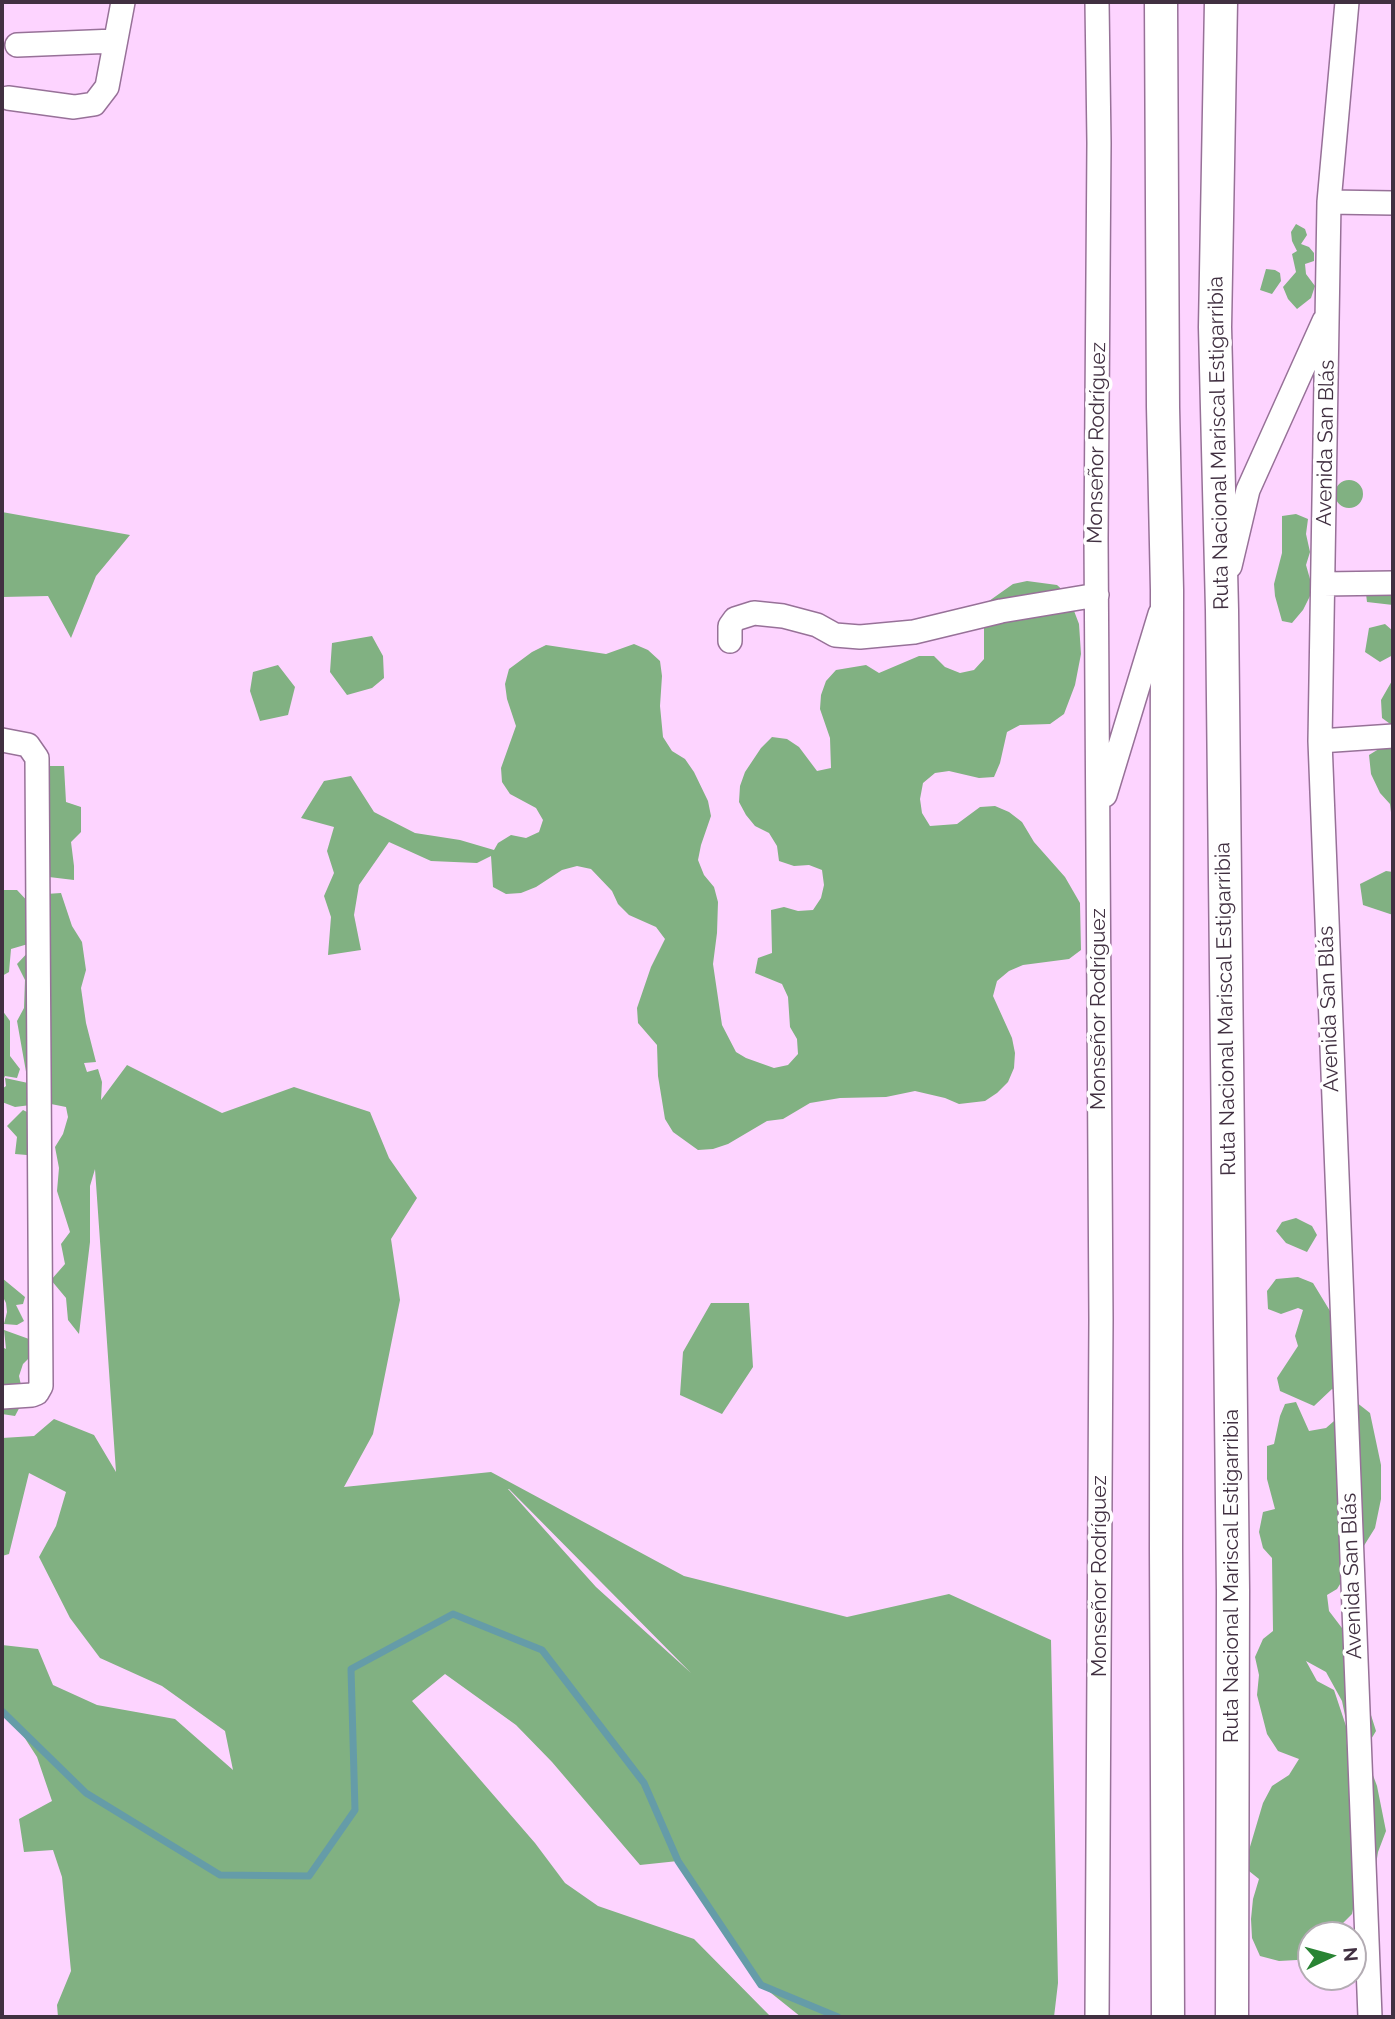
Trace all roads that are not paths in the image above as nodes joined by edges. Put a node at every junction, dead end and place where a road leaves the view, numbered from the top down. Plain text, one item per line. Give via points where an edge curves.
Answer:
1 (123, 2) edge
2 (1097, 2) edge
3 (1161, 2) edge
4 (1221, 2) edge
5 (1347, 2) edge
6 (116, 41) junction
7 (17, 45) dead end
8 (8, 98) dead end
9 (1329, 202) junction
10 (1393, 203) edge
11 (1329, 310) junction
12 (1393, 583) edge
13 (1323, 584) junction
14 (1167, 590) junction
15 (1097, 595) junction
16 (1222, 610) junction
17 (730, 641) dead end
18 (1393, 736) edge
19 (2, 740) edge
20 (1320, 741) junction
21 (1098, 817) junction
22 (2, 1397) edge
23 (1097, 2017) edge
24 (1168, 2017) edge
25 (1232, 2017) edge
26 (1370, 2017) edge

1 - 6 street
2 - 15 street, Monseñor Rodríguez
3 - 14 highway
4 - 16 highway, Ruta Nacional Mariscal Estigarribia via 1215,327
5 - 9 street, Avenida San Blás
6 - 7 street
6 - 8 street via 107,87 94,104 74,107
9 - 10 street
9 - 11 street, Avenida San Blás
11 - 13 street, Avenida San Blás
11 - 16 street via 1248,490
12 - 13 street
13 - 20 street, Avenida San Blás
14 - 21 street
14 - 24 highway
15 - 17 street via 914,632 860,637 835,635 783,615 754,613 735,619
15 - 21 street, Monseñor Rodríguez
16 - 25 highway, Ruta Nacional Mariscal Estigarribia via 1233,1576
18 - 20 street
19 - 22 street via 28,745 37,758 41,1386 32,1395
20 - 26 street, Avenida San Blás
21 - 23 street, Monseñor Rodríguez

